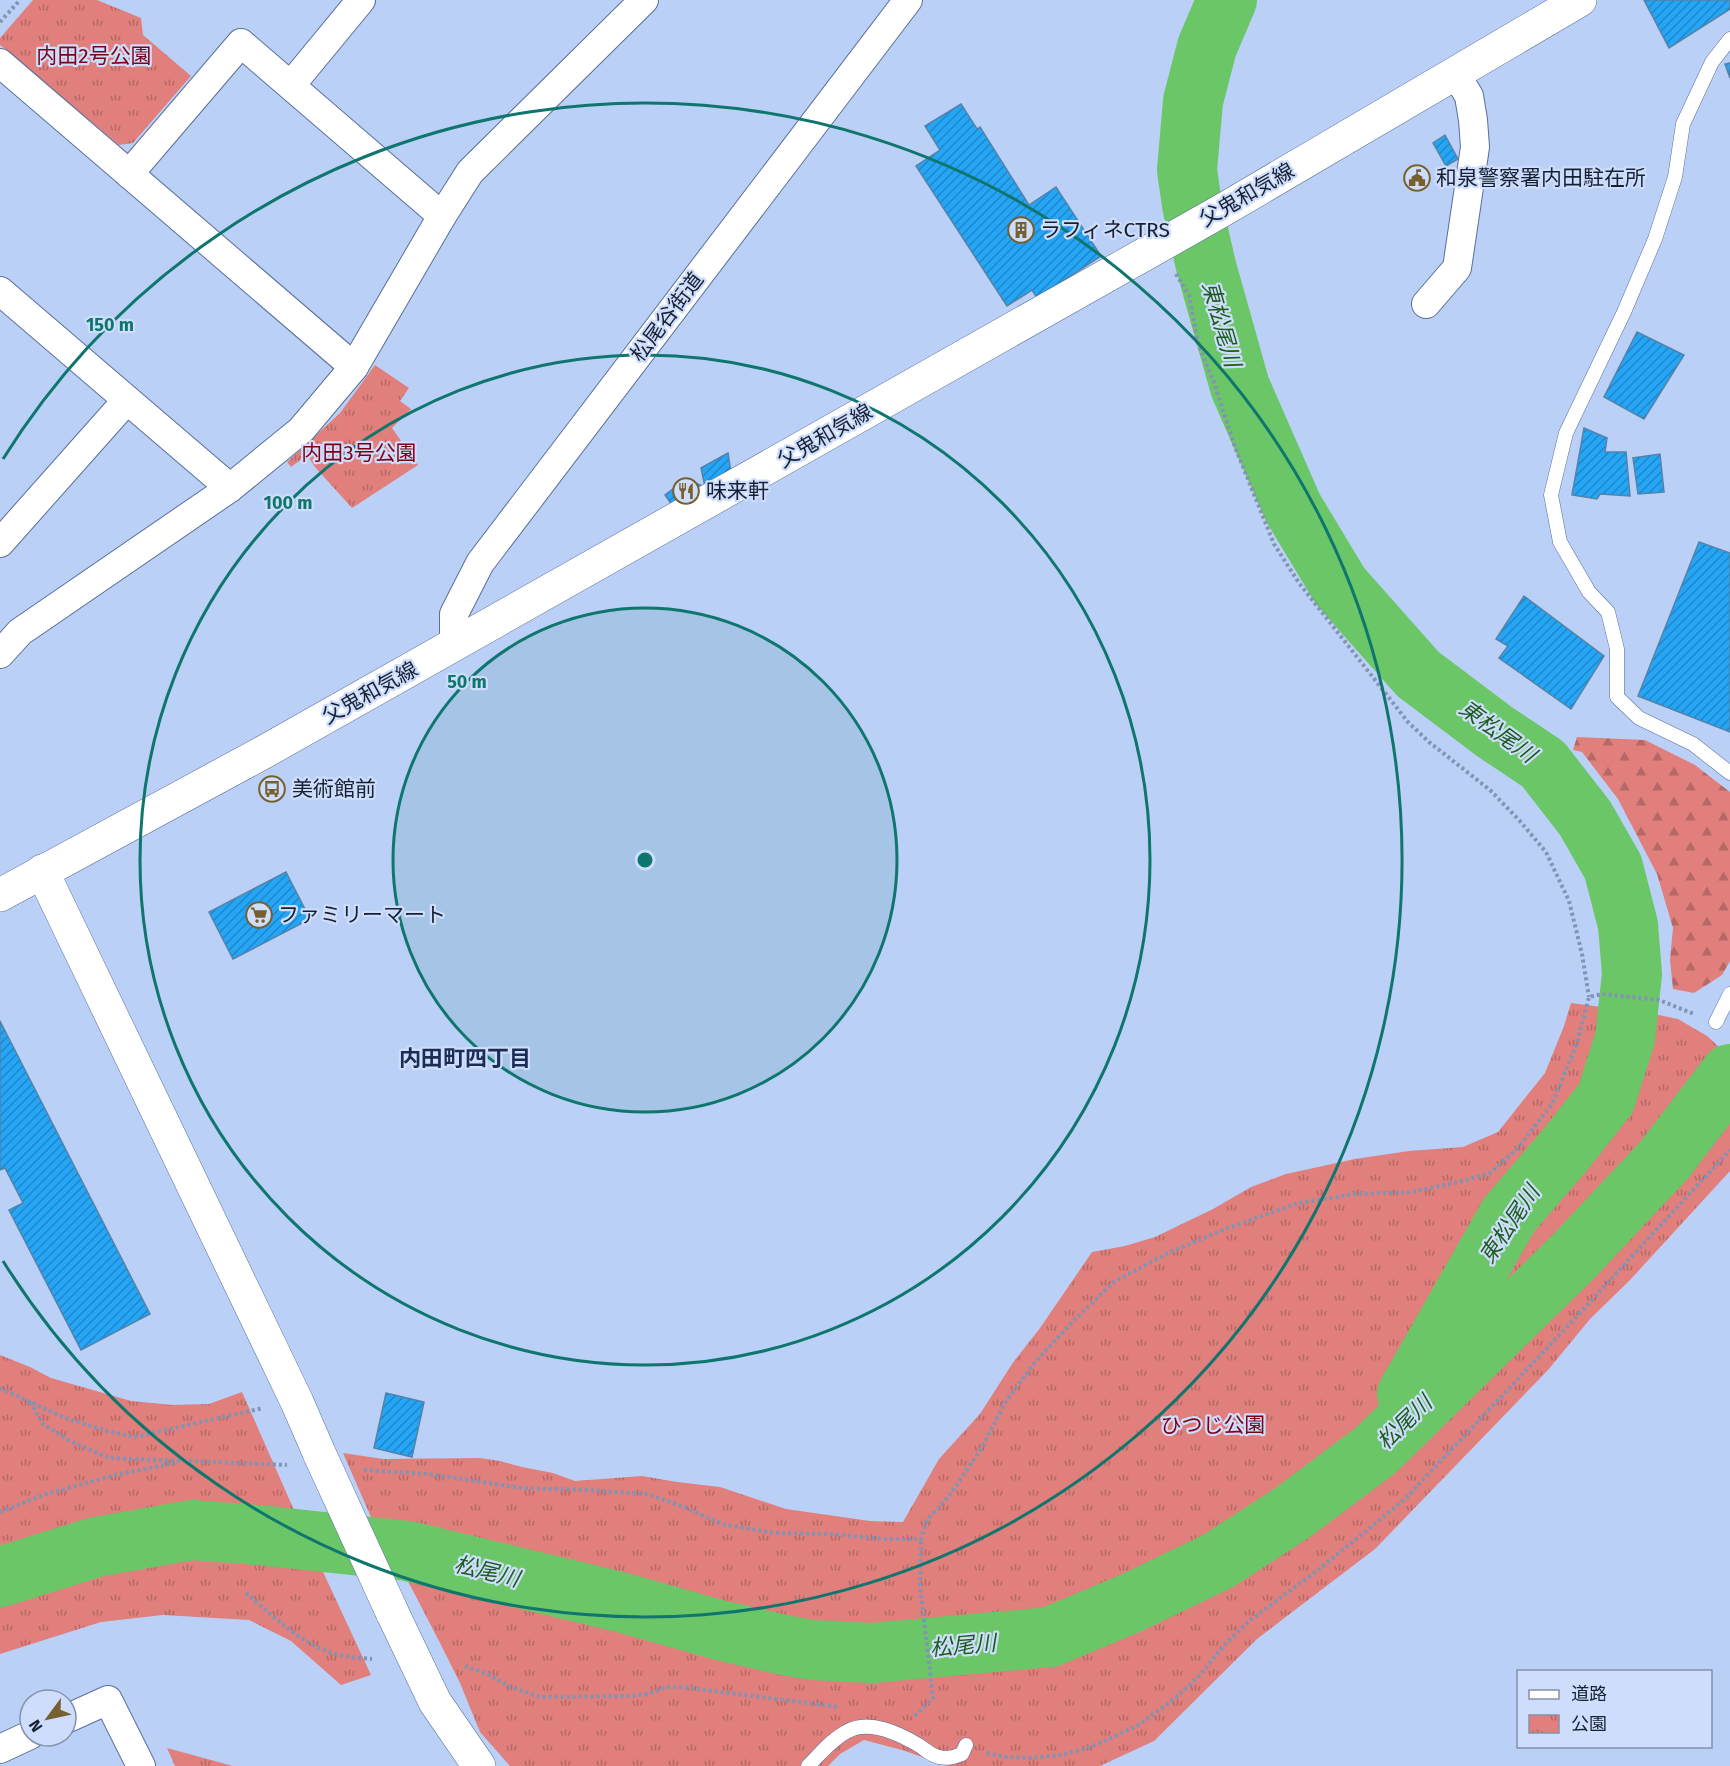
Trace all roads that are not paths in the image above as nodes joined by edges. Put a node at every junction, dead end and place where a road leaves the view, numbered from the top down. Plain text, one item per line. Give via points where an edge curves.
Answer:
1 (361, 0) edge
2 (644, 0) edge
3 (908, 0) edge
4 (1580, 0) edge
5 (1730, 39) edge
6 (0, 63) edge
7 (1455, 73) junction
8 (291, 85) junction
9 (129, 174) junction
10 (442, 216) junction
11 (0, 291) edge
12 (1426, 304) dead end
13 (354, 367) junction
14 (127, 400) junction
15 (230, 488) junction
16 (0, 543) edge
17 (454, 645) junction
18 (0, 654) edge
19 (1730, 773) edge
20 (42, 871) junction
21 (0, 895) edge
22 (1730, 994) edge
23 (1716, 1023) road end
24 (78, 1714) edge
25 (18, 1741) edge
26 (966, 1745) road end
27 (0, 1749) edge
28 (141, 1766) edge
29 (479, 1766) edge
30 (808, 1766) edge

1 - 8 street
2 - 10 street via 470,172
3 - 17 street, 松尾谷街道 via 480,563 454,614
4 - 7 main road, 父鬼和気線
5 - 19 lane via 1712,62 1683,124 1675,177 1655,239 1566,433 1551,495 1560,542 1589,592 1608,612 1617,649 1617,697 1639,718 1693,744
6 - 9 street
7 - 12 street via 1469,96 1475,147 1457,268
7 - 17 main road, 父鬼和気線 via 1221,212
8 - 9 street via 241,44
8 - 10 street
9 - 13 street
10 - 13 street
11 - 14 street
13 - 15 street via 301,430
14 - 15 street
14 - 16 street
15 - 18 street via 20,632
17 - 20 main road, 父鬼和気線
20 - 21 main road, 父鬼和気線
20 - 29 main road, bridge via 297,1402 309,1460 392,1612 435,1702
22 - 23 lane
24 - 28 street via 108,1700
25 - 27 street
26 - 30 lane via 962,1754 953,1758 937,1757 887,1729 866,1727 847,1730

